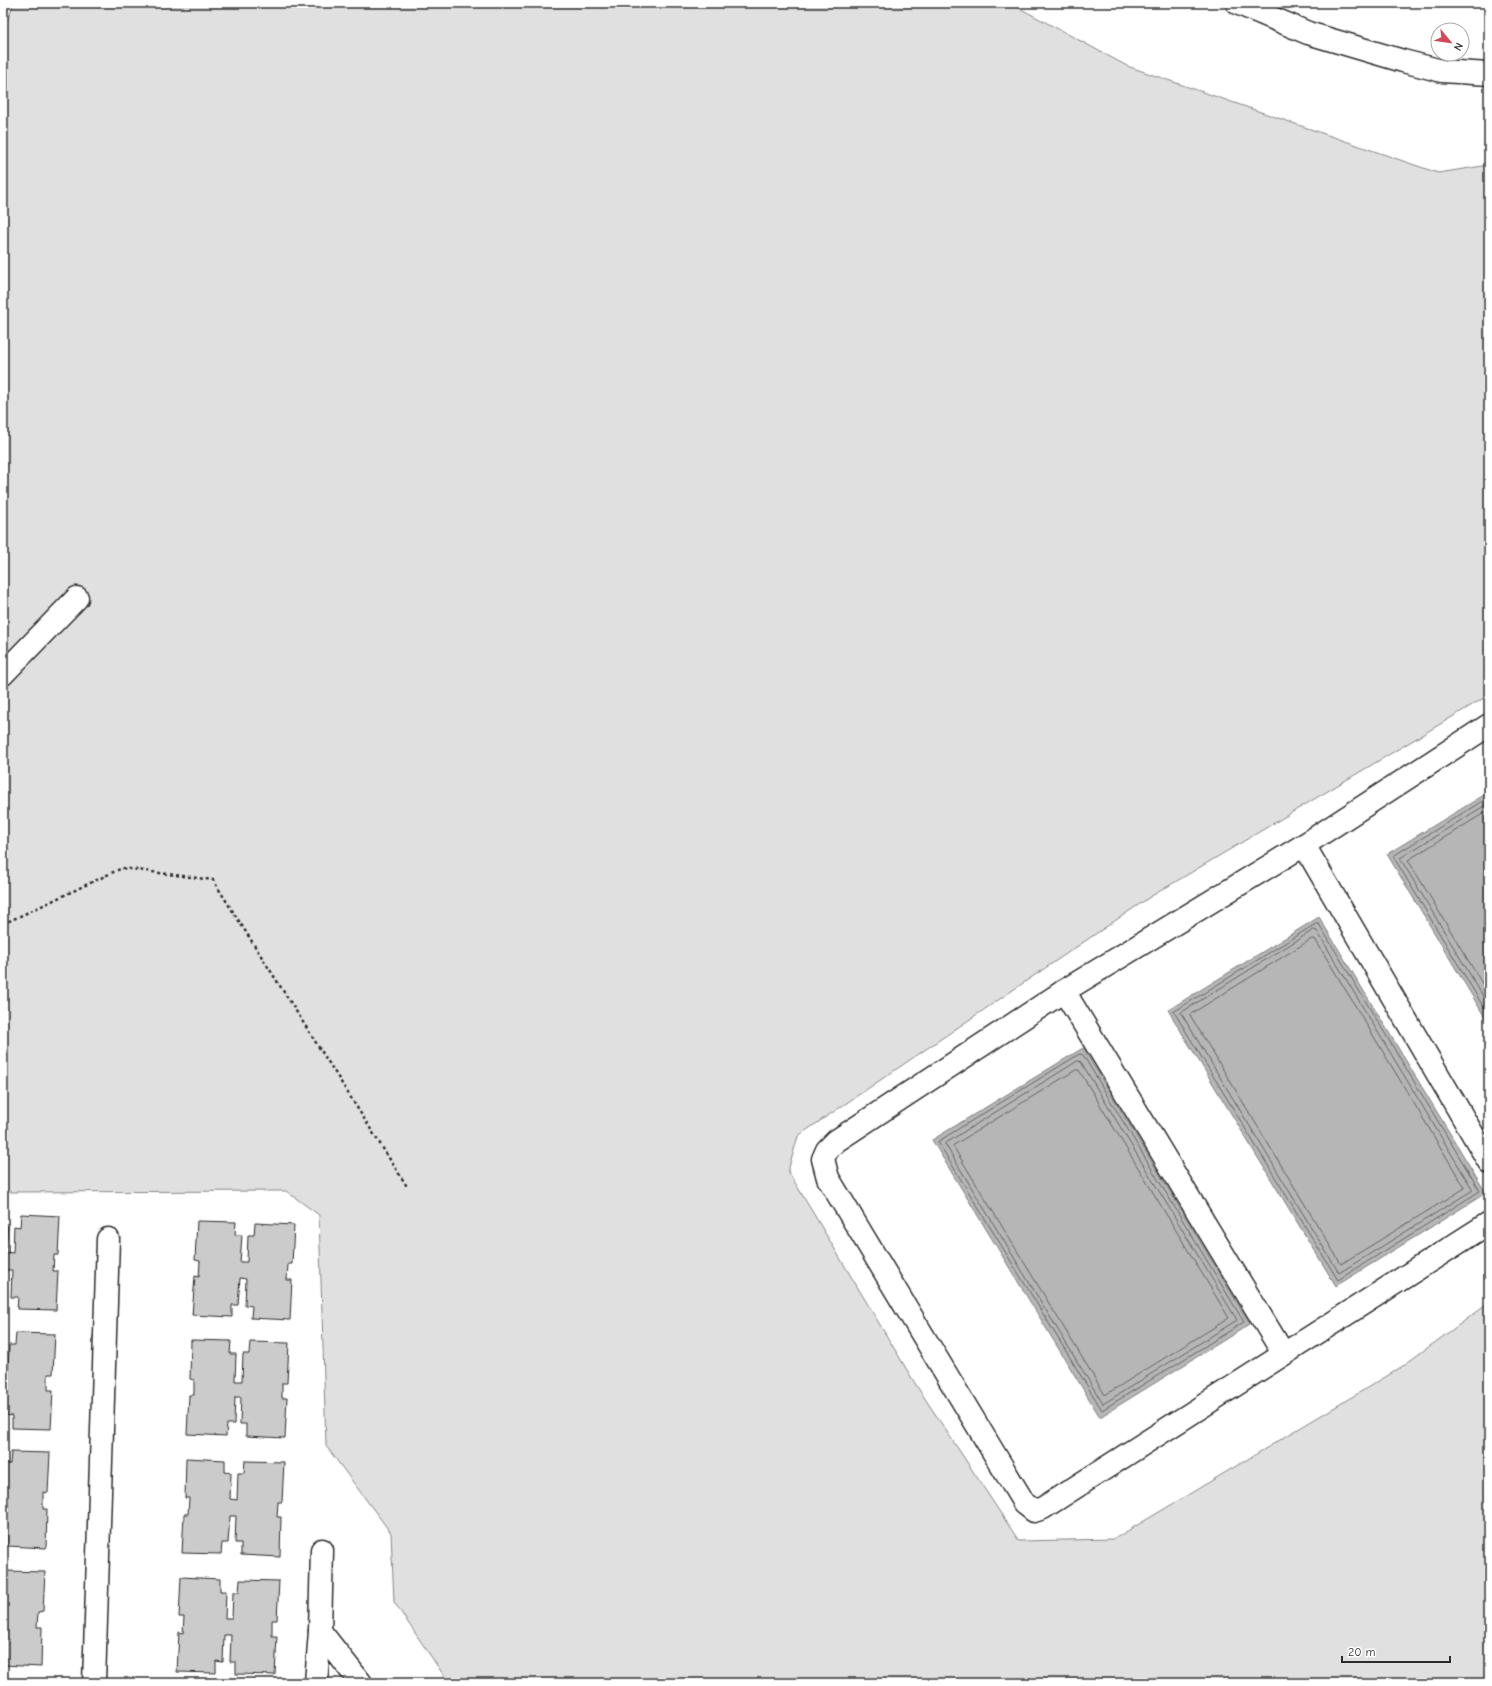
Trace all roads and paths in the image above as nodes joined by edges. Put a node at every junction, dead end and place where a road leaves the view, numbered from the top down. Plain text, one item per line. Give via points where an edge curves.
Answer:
1 (1237, 3) edge
2 (1489, 74) edge
3 (77, 598) dead end
4 (3, 674) edge
5 (1489, 725) edge
6 (1304, 845) junction
7 (3, 924) edge
8 (1064, 991) junction
9 (1489, 1162) edge
10 (408, 1188) dead end
11 (1489, 1223) edge
12 (108, 1239) dead end
13 (1283, 1353) junction
14 (322, 1550) dead end
15 (320, 1631) junction
16 (94, 1683) edge
17 (316, 1683) edge
18 (361, 1683) edge

1 - 2 street via 1308,33 1403,61 1442,71
3 - 4 street
5 - 6 street
6 - 8 street
6 - 9 street
7 - 10 path via 122,868 213,880
8 - 13 street
8 - 13 street via 836,1141 827,1150 823,1159 828,1178 1024,1503 1034,1511 1043,1508
11 - 13 street
12 - 16 street
14 - 15 street
15 - 17 street
15 - 18 street

